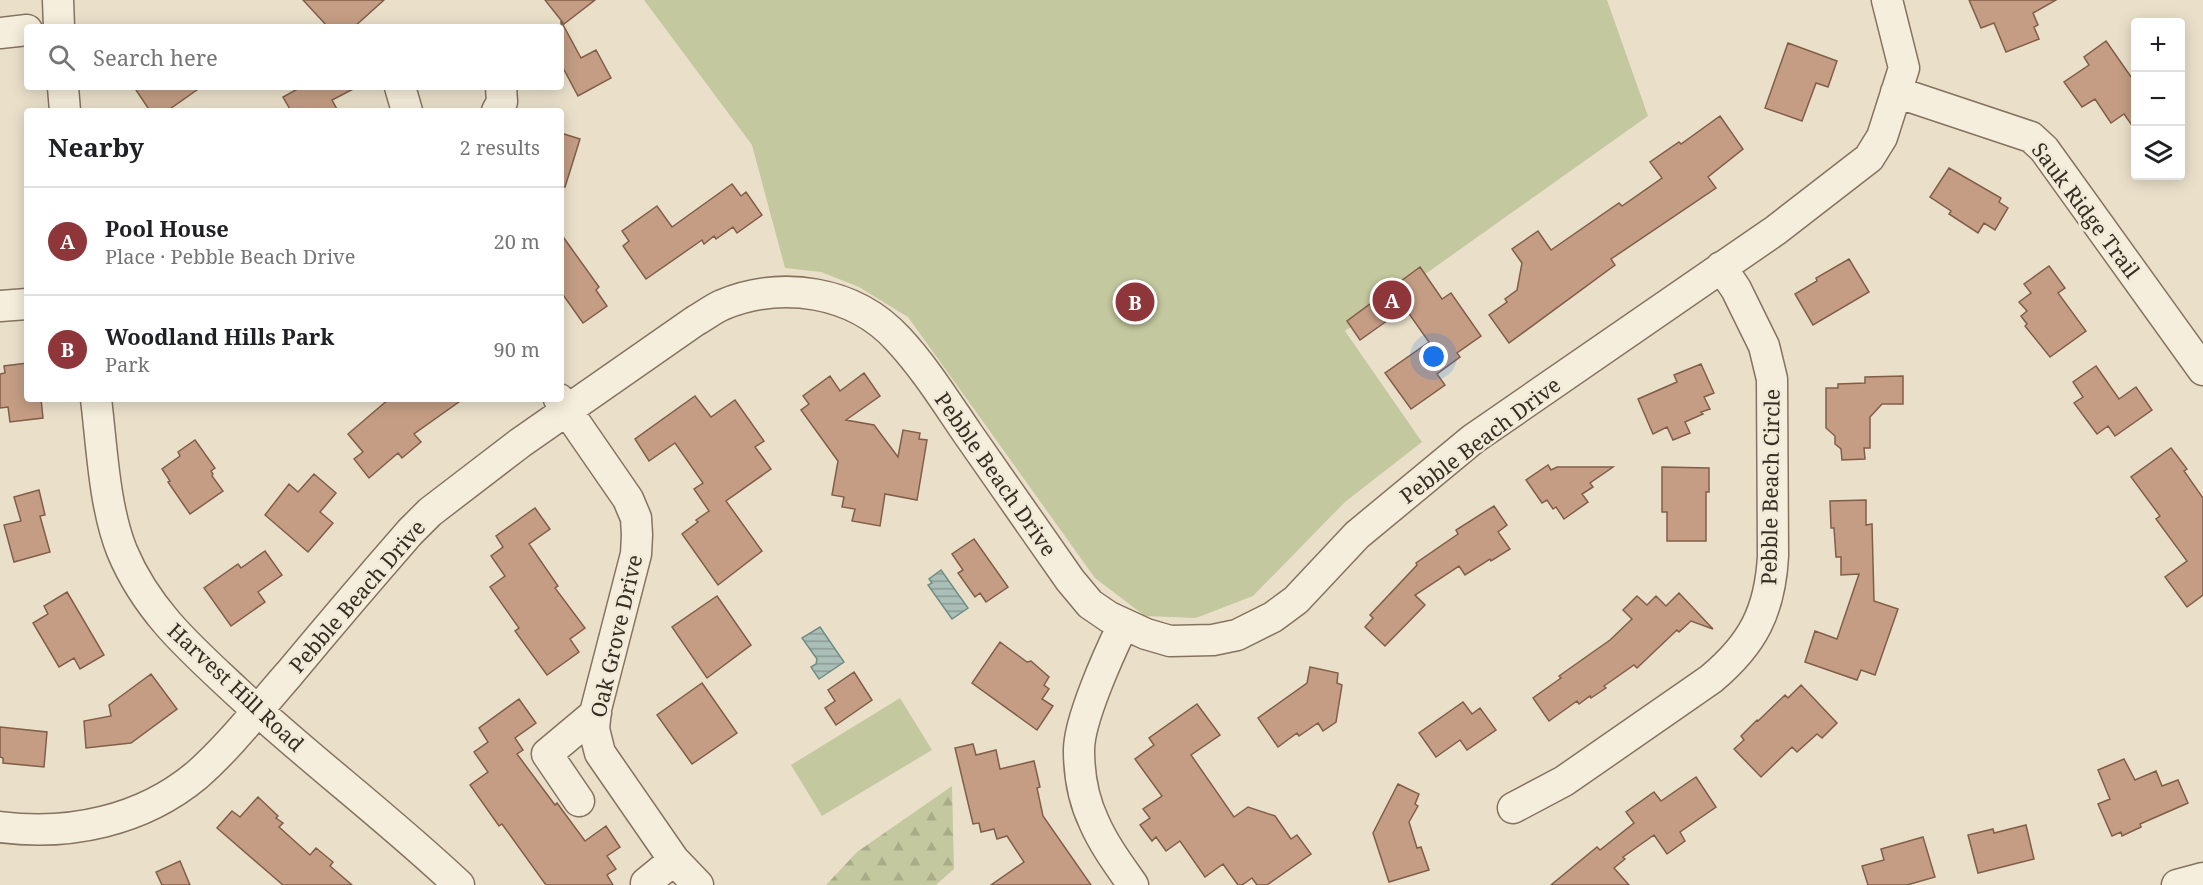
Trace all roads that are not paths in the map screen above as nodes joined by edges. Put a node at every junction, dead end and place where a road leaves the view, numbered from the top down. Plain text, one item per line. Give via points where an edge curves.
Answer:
1 (58, 0) edge
2 (1887, 0) edge
3 (59, 24) edge
4 (24, 30) edge
5 (0, 33) edge
6 (63, 90) edge
7 (401, 90) edge
8 (501, 90) edge
9 (1896, 92) junction
10 (65, 108) edge
11 (406, 108) edge
12 (499, 108) edge
13 (1721, 267) junction
14 (24, 304) edge
15 (0, 306) edge
16 (2203, 370) edge
17 (96, 402) edge
18 (563, 405) edge
19 (1124, 625) junction
20 (257, 710) junction
21 (596, 713) junction
22 (579, 801) dead end
23 (1513, 808) dead end
24 (0, 827) edge
25 (674, 860) junction
26 (2203, 878) edge
27 (459, 885) edge
28 (648, 885) edge
29 (698, 885) edge
30 (1133, 885) edge
31 (2177, 885) edge

1 - 3 street
2 - 9 street, Pebble Beach Drive via 1904,68
4 - 5 street
6 - 10 street
7 - 11 street
8 - 12 street
9 - 13 street, Pebble Beach Drive via 1882,137 1869,158
9 - 16 street, Sauk Ridge Trail via 2031,137 2044,148
13 - 19 street, Pebble Beach Drive via 1473,440 1357,535 1296,600 1273,617 1237,635 1190,642 1170,641
13 - 23 street, Pebble Beach Circle via 1764,346 1772,379 1773,567 1758,625 1731,663 1711,680 1564,781
14 - 15 street
17 - 20 street, Harvest Hill Road via 107,496 122,550 146,598 178,637
18 - 19 street, Pebble Beach Drive via 695,321 740,299 793,292 828,297 853,306 897,338 1070,579 1090,604
18 - 20 street, Pebble Beach Drive via 416,525
18 - 21 street, Oak Grove Drive via 628,498 637,526 636,554
19 - 30 street via 1083,724 1079,750 1085,798 1093,821
20 - 24 street, Pebble Beach Drive via 196,775 139,809 104,823 59,830
20 - 27 street, Harvest Hill Road
21 - 22 street via 547,754
21 - 25 street, Oak Grove Drive via 594,729 600,753
25 - 28 street
25 - 29 street, Oak Grove Drive
26 - 31 street

